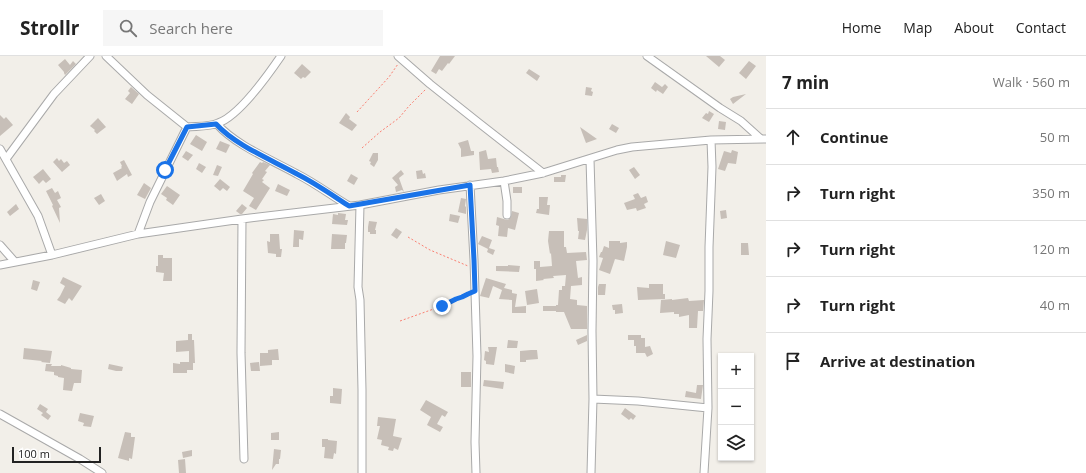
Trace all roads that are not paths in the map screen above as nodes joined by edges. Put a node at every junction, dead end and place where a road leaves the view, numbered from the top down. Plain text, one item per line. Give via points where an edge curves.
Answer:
1 (90, 56) edge
2 (106, 56) edge
3 (281, 56) edge
4 (653, 57) edge
5 (400, 58) edge
6 (216, 124) junction
7 (187, 127) junction
8 (764, 139) edge
9 (711, 140) junction
10 (0, 149) edge
11 (6, 159) junction
12 (590, 159) junction
13 (543, 172) junction
14 (504, 181) junction
15 (470, 185) junction
16 (360, 205) junction
17 (349, 206) junction
18 (507, 215) dead end
19 (242, 219) junction
20 (138, 234) junction
21 (0, 245) edge
22 (52, 255) junction
23 (15, 262) junction
24 (0, 265) edge
25 (592, 399) junction
26 (708, 408) junction
27 (0, 414) edge
28 (244, 459) dead end
29 (102, 473) edge
30 (362, 473) edge
31 (476, 473) edge
32 (591, 473) edge
33 (704, 473) edge

1 - 11 street via 54,94
2 - 7 street via 147,95
3 - 6 street via 249,98 226,120
4 - 8 street
5 - 13 street
6 - 7 street
6 - 17 street via 228,135
7 - 20 street via 150,202
8 - 9 street
9 - 12 street via 632,146
9 - 26 street
10 - 11 street
11 - 22 street via 38,216
12 - 13 street
12 - 25 street via 593,261
13 - 14 street
14 - 15 street
14 - 18 street
15 - 16 street
15 - 31 street via 477,356
16 - 17 street
16 - 30 street via 358,287
17 - 19 street
19 - 20 street
19 - 28 street via 241,353
20 - 22 street
21 - 23 street
22 - 23 street
23 - 24 street
25 - 26 street
25 - 32 street
26 - 33 street
27 - 29 street

